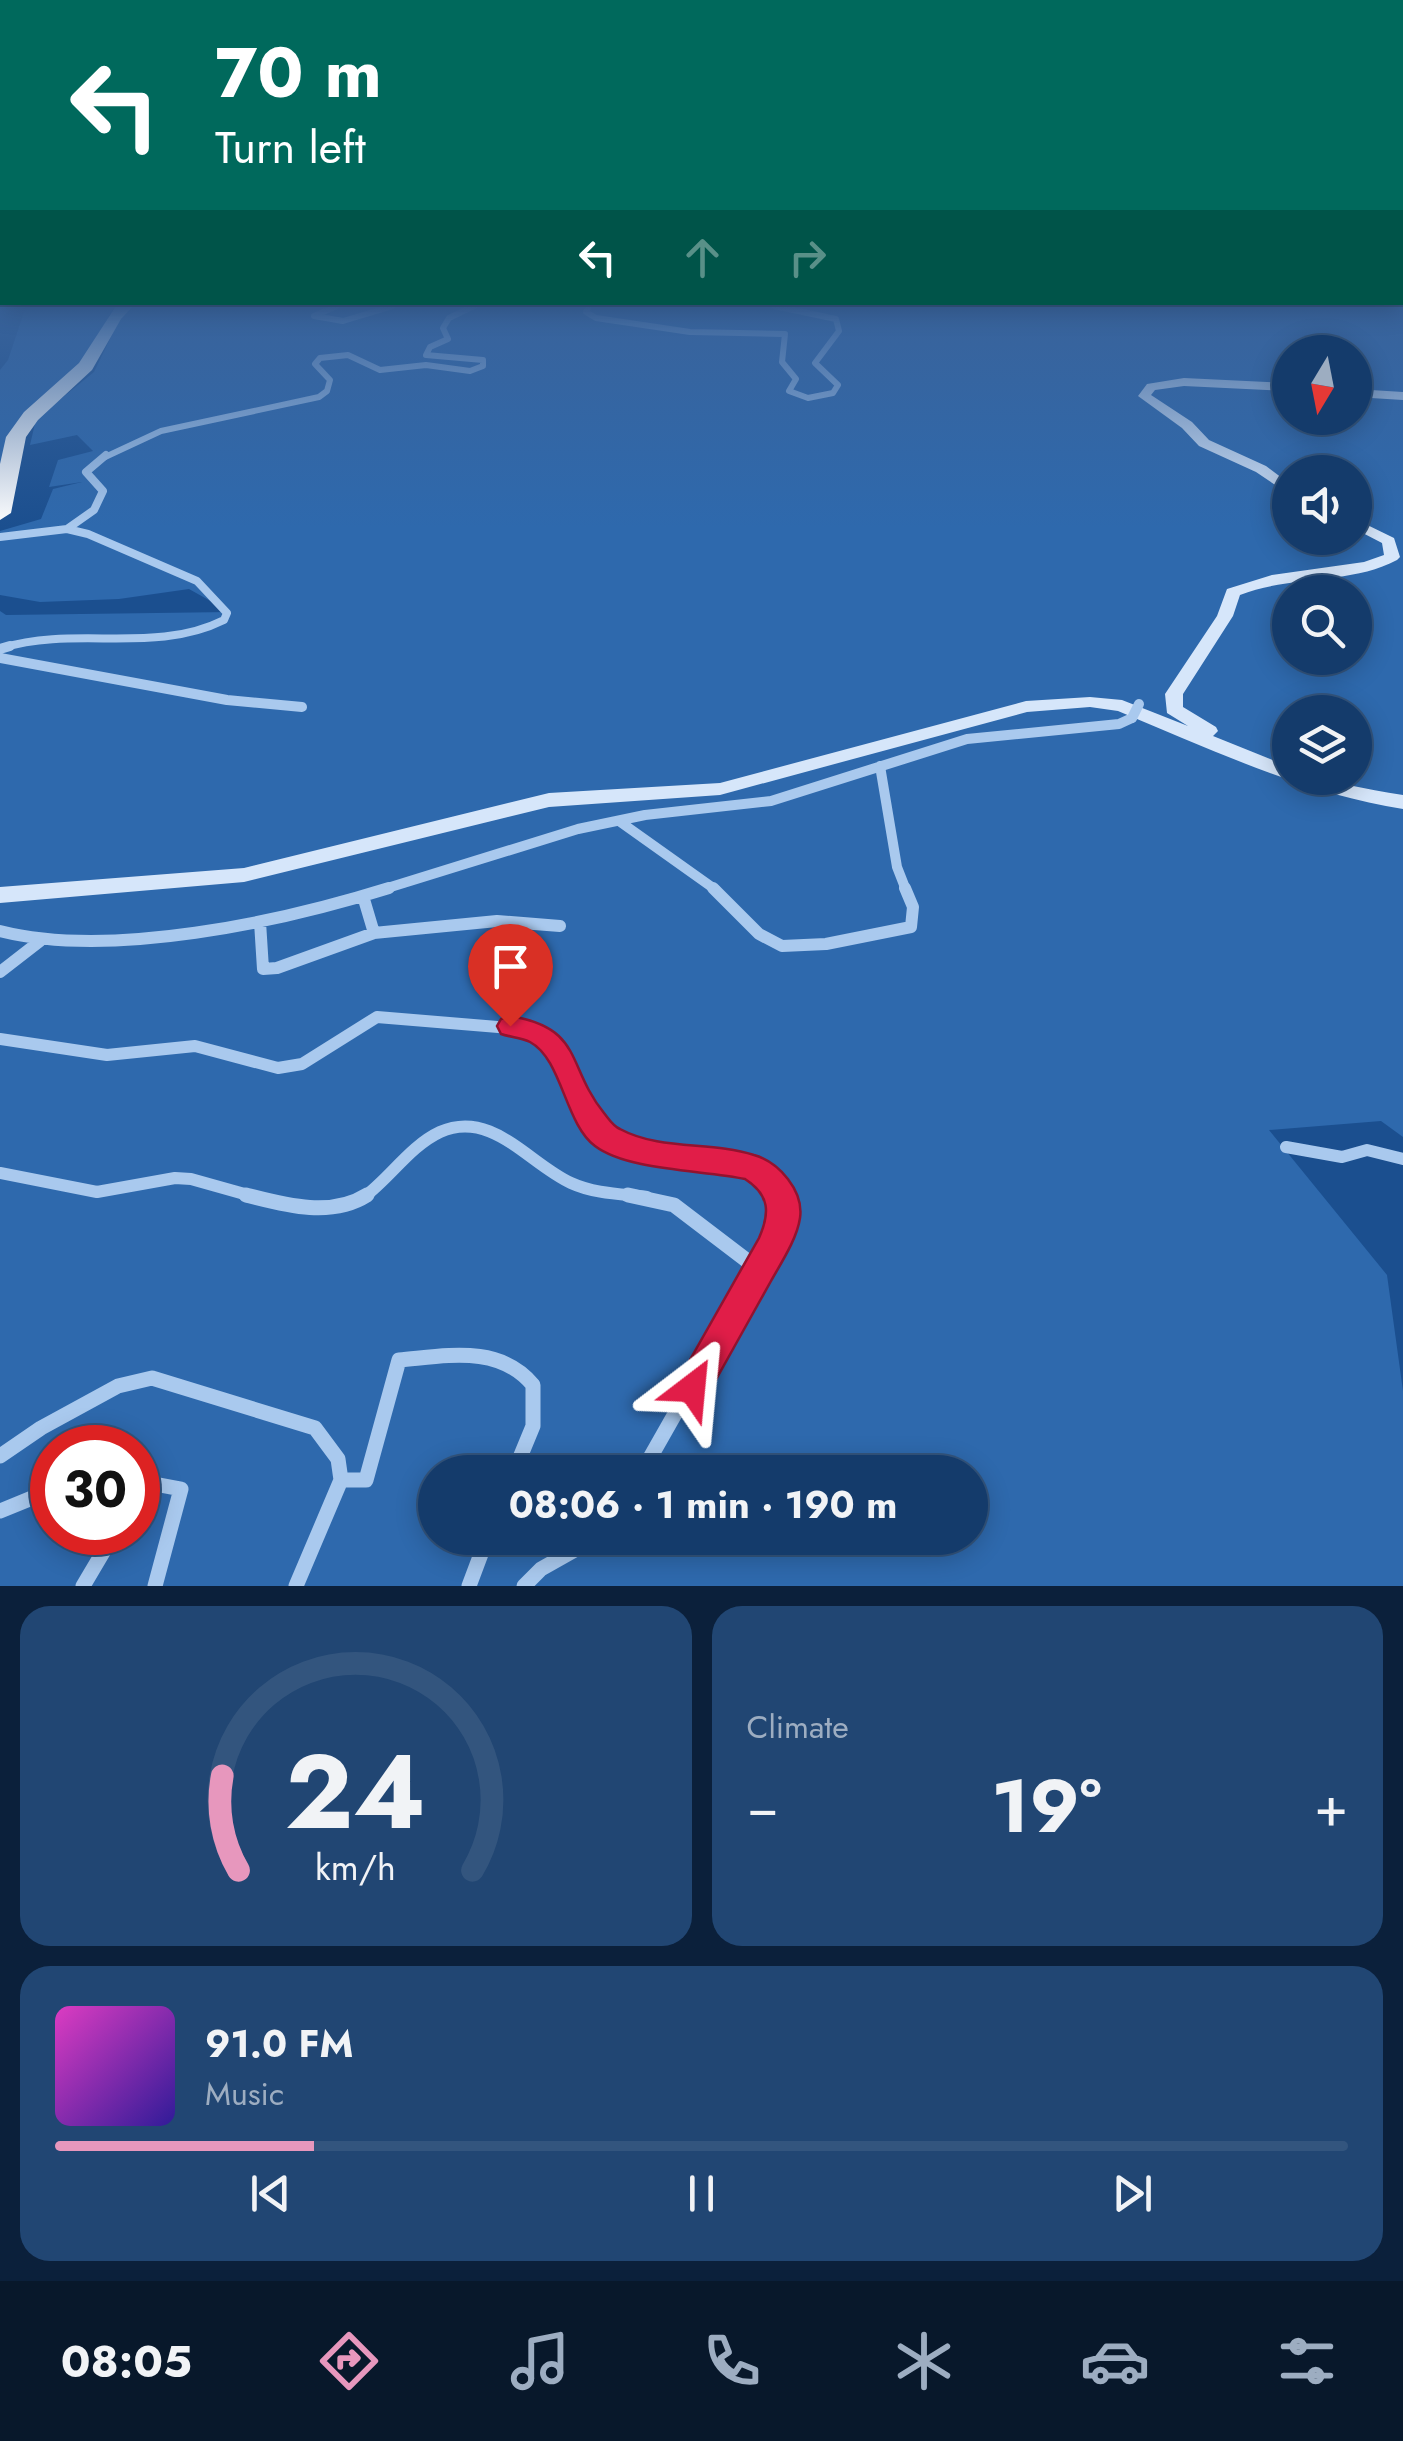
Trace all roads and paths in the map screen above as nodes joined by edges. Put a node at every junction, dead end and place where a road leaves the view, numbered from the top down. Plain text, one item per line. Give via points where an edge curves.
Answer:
1 (71, 380) edge
2 (330, 380) edge
3 (795, 380) edge
4 (834, 380) edge
5 (1272, 386) edge
6 (1372, 395) edge
7 (1403, 396) edge
8 (1272, 478) edge
9 (0, 513) edge
10 (68, 529) junction
11 (1372, 532) edge
12 (0, 537) edge
13 (0, 649) edge
14 (0, 658) edge
15 (1140, 704) dead end
16 (302, 706) dead end
17 (1272, 756) edge
18 (880, 766) junction
19 (1272, 767) edge
20 (1372, 794) edge
21 (1403, 802) edge
22 (619, 821) junction
23 (0, 895) edge
24 (364, 896) junction
25 (260, 922) junction
26 (560, 926) dead end
27 (0, 932) edge
28 (374, 934) junction
29 (40, 941) junction
30 (0, 972) edge
31 (0, 1039) edge
32 (1286, 1146) dead end
33 (1403, 1160) edge
34 (0, 1173) edge
35 (758, 1269) junction
36 (521, 1455) edge
37 (652, 1455) edge
38 (0, 1456) edge
39 (341, 1480) junction
40 (160, 1486) edge
41 (30, 1498) edge
42 (0, 1512) edge
43 (102, 1555) edge
44 (481, 1555) edge
45 (566, 1555) edge
46 (84, 1586) edge
47 (154, 1586) edge
48 (296, 1586) edge
49 (469, 1586) edge
50 (524, 1586) edge

1 - 9 highway via 16,437
2 - 10 street via 320,396 188,425 101,458 86,472 103,491 97,506
3 - 4 street via 789,390 808,398 833,393
5 - 8 street via 1173,382 1150,387 1144,396 1204,443
6 - 7 street
10 - 12 street
10 - 13 street via 197,581 222,605 224,620 186,635 50,635
11 - 17 street via 1389,541 1392,556 1272,578 1233,592 1225,616 1174,694 1174,710
14 - 16 street via 234,701
15 - 18 street, bridge via 1120,724 967,740
18 - 22 street via 771,801
18 - 22 street via 913,920 911,926 822,946 767,941 692,868
19 - 23 street via 1122,706 1061,702 720,789 549,800 244,874
20 - 21 street
22 - 24 street
24 - 25 street
24 - 28 street
25 - 28 street via 263,970
25 - 29 street
26 - 28 street via 497,921
27 - 29 street
29 - 30 street
31 - 35 street via 106,1055 195,1046 278,1068 302,1064 377,1016 534,1030 551,1042 606,1138 655,1155 737,1163 768,1177 785,1210
32 - 33 street via 1342,1158 1367,1150
34 - 35 street via 97,1192 175,1178 329,1208 359,1200 437,1136 466,1127 507,1139 549,1172 594,1192 671,1204
35 - 37 street
36 - 39 street via 533,1426 533,1384 514,1363 464,1356 399,1360 366,1480
38 - 39 street via 118,1386 152,1378 316,1428 338,1460
39 - 48 street
40 - 47 street via 180,1489
41 - 42 street
43 - 46 street
44 - 49 street
45 - 50 street

